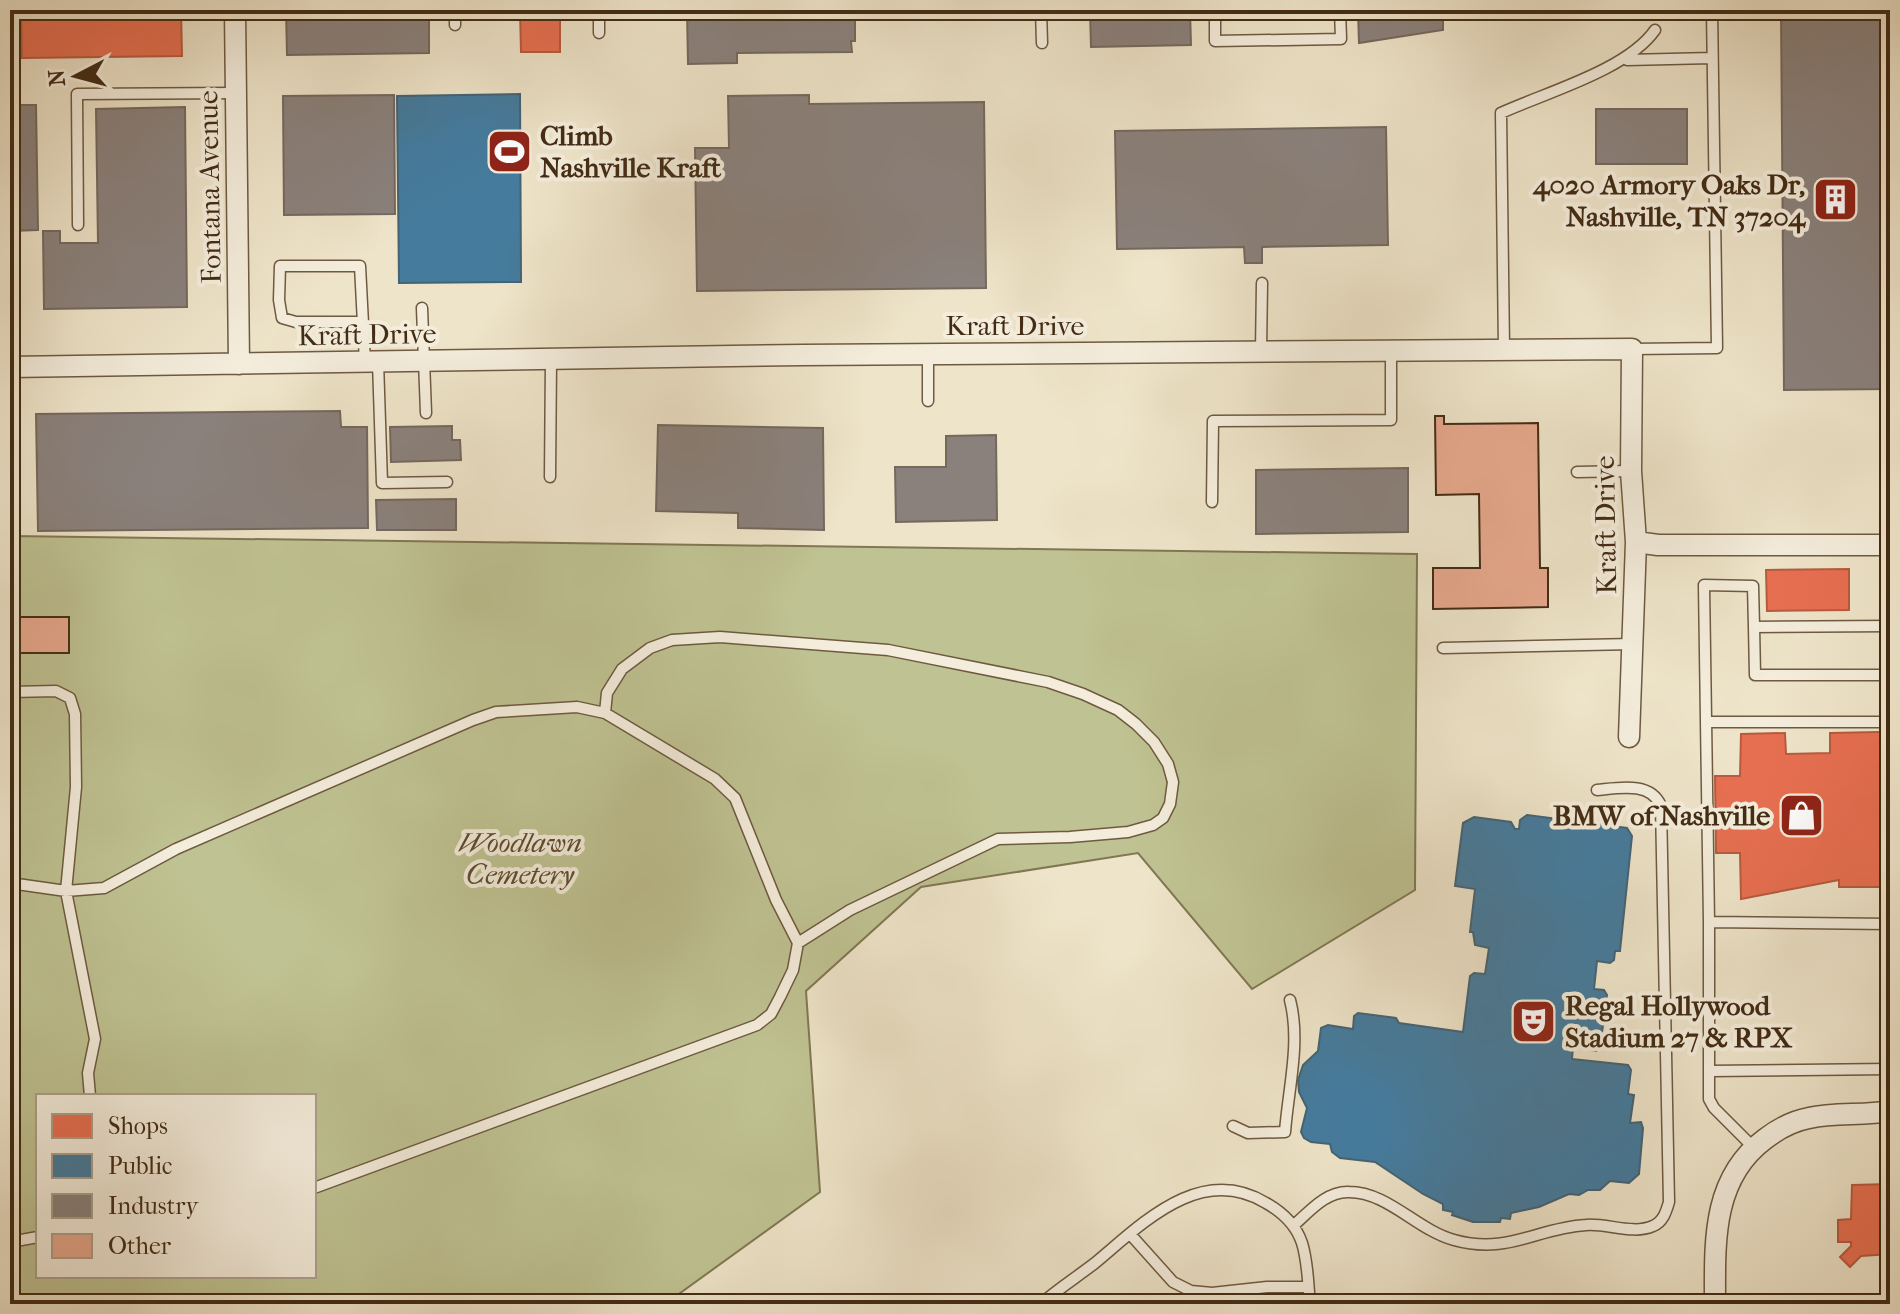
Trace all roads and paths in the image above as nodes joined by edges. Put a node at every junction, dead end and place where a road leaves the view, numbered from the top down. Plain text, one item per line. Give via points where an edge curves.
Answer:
1 (235, 10) edge
2 (455, 10) edge
3 (599, 10) edge
4 (1041, 10) edge
5 (1215, 10) edge
6 (1340, 10) edge
7 (1712, 10) edge
8 (455, 25) dead end
9 (1655, 30) dead end
10 (599, 33) dead end
11 (1042, 43) dead end
12 (1712, 58) junction
13 (1625, 60) junction
14 (237, 93) junction
15 (78, 225) dead end
16 (1262, 283) dead end
17 (422, 308) dead end
18 (362, 322) junction
19 (1504, 349) junction
20 (1632, 349) junction
21 (1391, 350) junction
22 (1261, 351) junction
23 (928, 354) junction
24 (551, 360) junction
25 (424, 361) junction
26 (372, 362) junction
27 (239, 364) junction
28 (10, 367) edge
29 (928, 401) dead end
30 (426, 413) dead end
31 (1631, 471) junction
32 (1577, 472) dead end
33 (550, 477) dead end
34 (447, 482) dead end
35 (1212, 502) dead end
36 (1636, 542) junction
37 (1890, 545) edge
38 (1890, 626) edge
39 (1754, 627) junction
40 (1633, 644) junction
41 (1443, 648) dead end
42 (1890, 675) edge
43 (10, 692) edge
44 (605, 713) junction
45 (1706, 722) junction
46 (1890, 722) edge
47 (1629, 737) dead end
48 (1597, 790) dead end
49 (10, 883) edge
50 (66, 891) junction
51 (1709, 922) junction
52 (1890, 924) edge
53 (798, 943) junction
54 (1290, 1000) dead end
55 (1890, 1069) edge
56 (1710, 1071) junction
57 (90, 1094) edge
58 (1890, 1111) edge
59 (1233, 1126) dead end
60 (1754, 1148) junction
61 (316, 1187) edge
62 (1293, 1226) junction
63 (1130, 1234) junction
64 (36, 1237) edge
65 (10, 1242) edge
66 (1308, 1287) junction
67 (1041, 1304) edge
68 (1310, 1304) edge
69 (1715, 1304) edge

1 - 14 street, Fontana Avenue
2 - 8 lane
3 - 10 lane
4 - 11 lane
5 - 6 lane via 1215,41 1341,39
7 - 12 lane
9 - 13 lane
12 - 13 lane
12 - 20 lane via 1717,348
13 - 19 lane via 1501,113
14 - 15 lane via 77,94
14 - 27 street, Fontana Avenue
16 - 22 lane
17 - 25 lane
18 - 18 lane via 360,266 280,266 282,318
18 - 26 lane
19 - 20 street, Kraft Drive
19 - 21 street, Kraft Drive
20 - 31 street, Kraft Drive
21 - 22 street, Kraft Drive
21 - 35 lane via 1391,420 1213,421
22 - 23 street, Kraft Drive
23 - 24 street, Kraft Drive
23 - 29 lane
24 - 25 street, Kraft Drive
24 - 33 lane
25 - 26 street, Kraft Drive
25 - 30 lane
26 - 27 street, Kraft Drive
26 - 34 lane via 382,483
27 - 28 street, Kraft Drive
31 - 32 lane
31 - 36 street, Kraft Drive
36 - 37 street
36 - 40 street, Kraft Drive
38 - 39 lane
39 - 42 lane via 1755,675
39 - 45 lane via 1753,586 1704,585
40 - 41 lane
40 - 47 street, Kraft Drive
43 - 50 lane via 56,691 73,703 76,787
44 - 50 lane via 577,707 496,712 176,849 117,883
44 - 53 lane via 715,779 735,798
44 - 53 lane via 607,693 622,669 650,648 672,640 720,637 888,650 1048,682 1083,694 1136,724 1168,764 1172,798 1167,814 1153,825 1128,832 998,839 850,910
45 - 46 lane
45 - 51 lane
48 - 62 lane via 1638,788 1654,794 1661,806 1669,1202 1660,1221 1642,1229 1583,1225 1510,1244 1483,1245 1444,1237 1376,1198 1351,1192 1326,1198
49 - 50 lane
50 - 57 lane via 95,1039
51 - 52 lane
51 - 56 lane
53 - 61 lane via 780,997 757,1025
54 - 59 lane via 1294,1038 1285,1132 1248,1133
55 - 56 lane
56 - 60 lane via 1711,1104
58 - 60 street via 1806,1118
60 - 69 street via 1729,1183 1718,1214
62 - 63 lane via 1259,1199 1214,1190 1178,1200
62 - 66 lane via 1304,1251
63 - 66 lane via 1173,1282 1191,1291
63 - 67 lane
64 - 65 lane
66 - 68 lane

